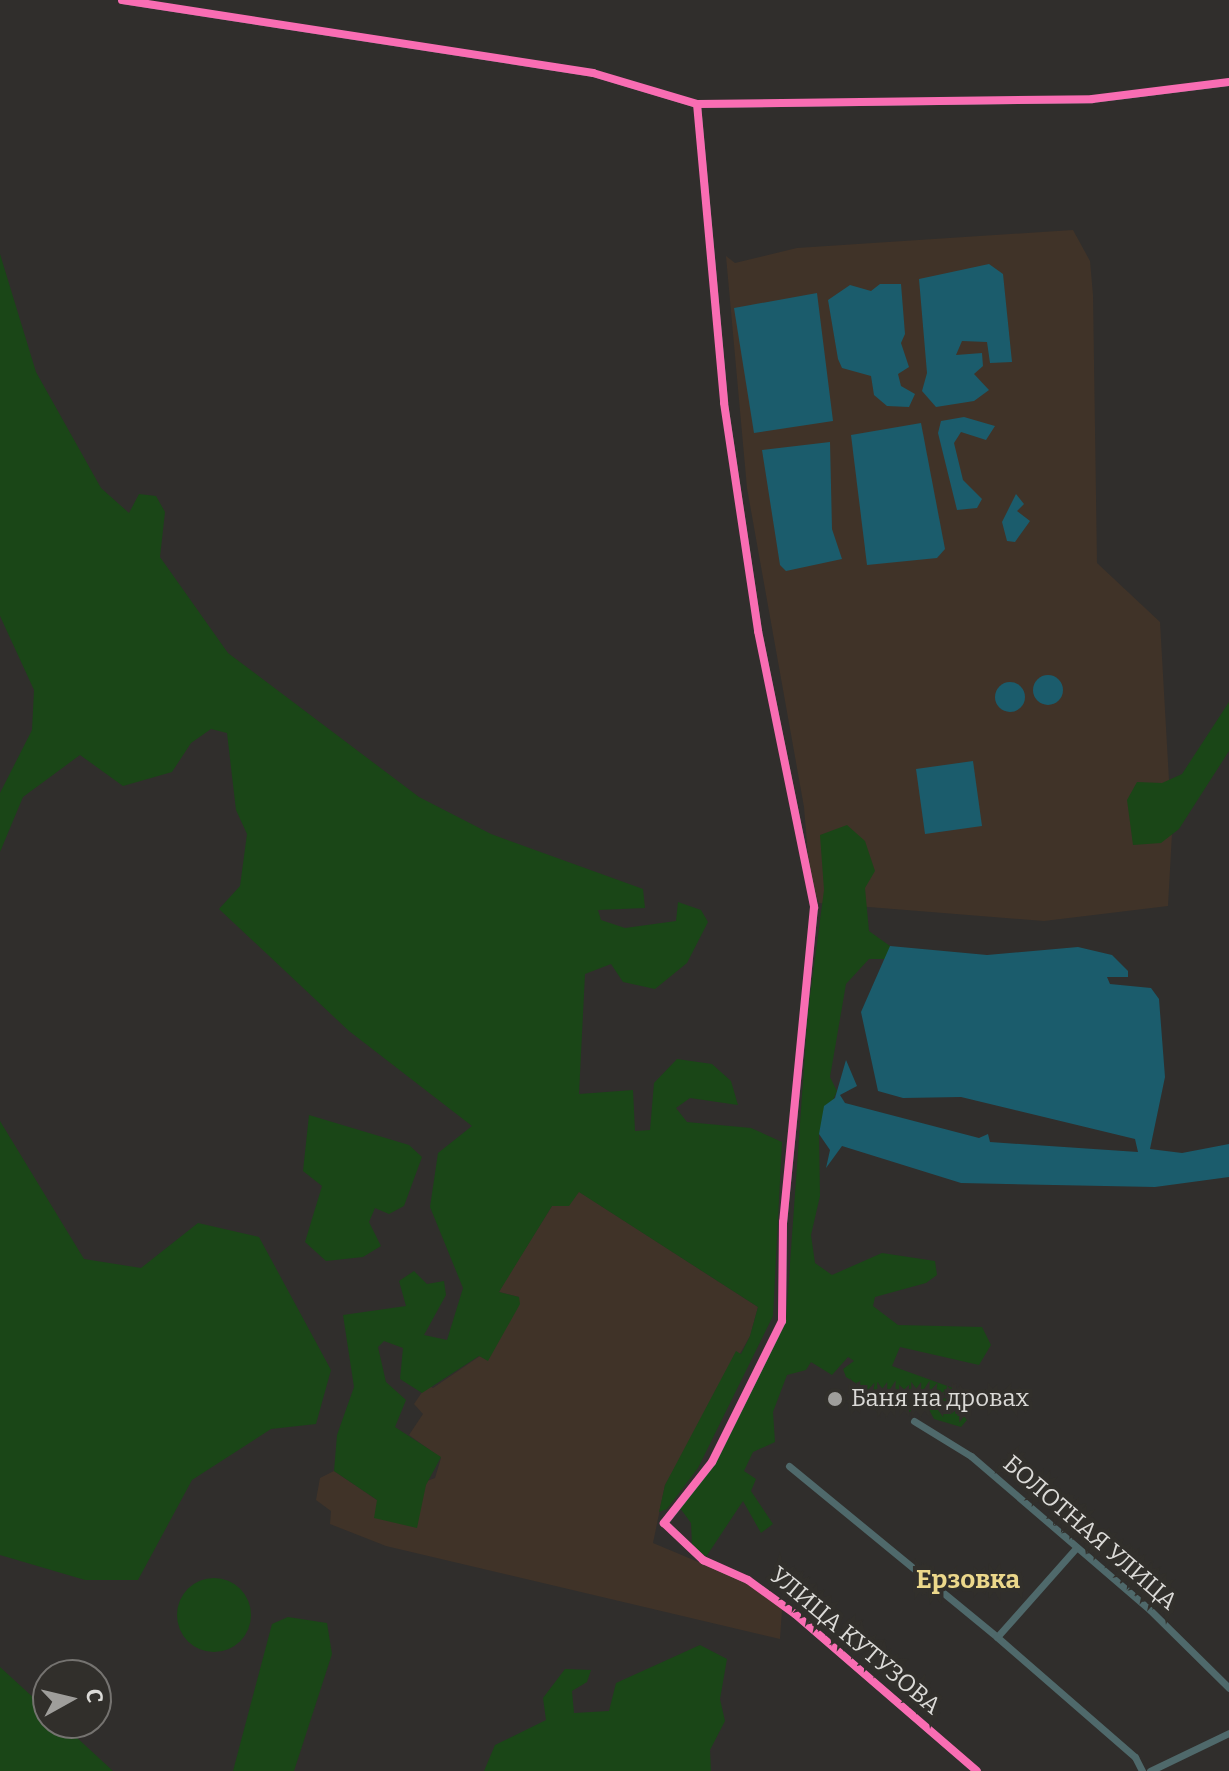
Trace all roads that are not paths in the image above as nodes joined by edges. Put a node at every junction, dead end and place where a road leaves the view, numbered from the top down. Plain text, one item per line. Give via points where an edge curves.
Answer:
1 (122, 0) edge
2 (1229, 82) edge
3 (697, 104) junction
4 (914, 1421) dead end
5 (789, 1466) dead end
6 (1076, 1548) junction
7 (997, 1637) junction
8 (1229, 1688) edge
9 (1229, 1733) edge
10 (977, 1771) edge
11 (1142, 1771) edge
12 (1150, 1771) edge

1 - 3 street via 593,73
2 - 3 street via 1092,99
3 - 10 street, УЛИЦА КУТУЗОВА via 724,403 758,631 814,907 783,1222 782,1321 712,1462 664,1523 703,1560 748,1580 795,1614
4 - 6 street, БОЛОТНАЯ УЛИЦА via 971,1456
5 - 7 street
6 - 7 street
6 - 8 street, БОЛОТНАЯ УЛИЦА
7 - 11 street via 1135,1757
9 - 12 street

